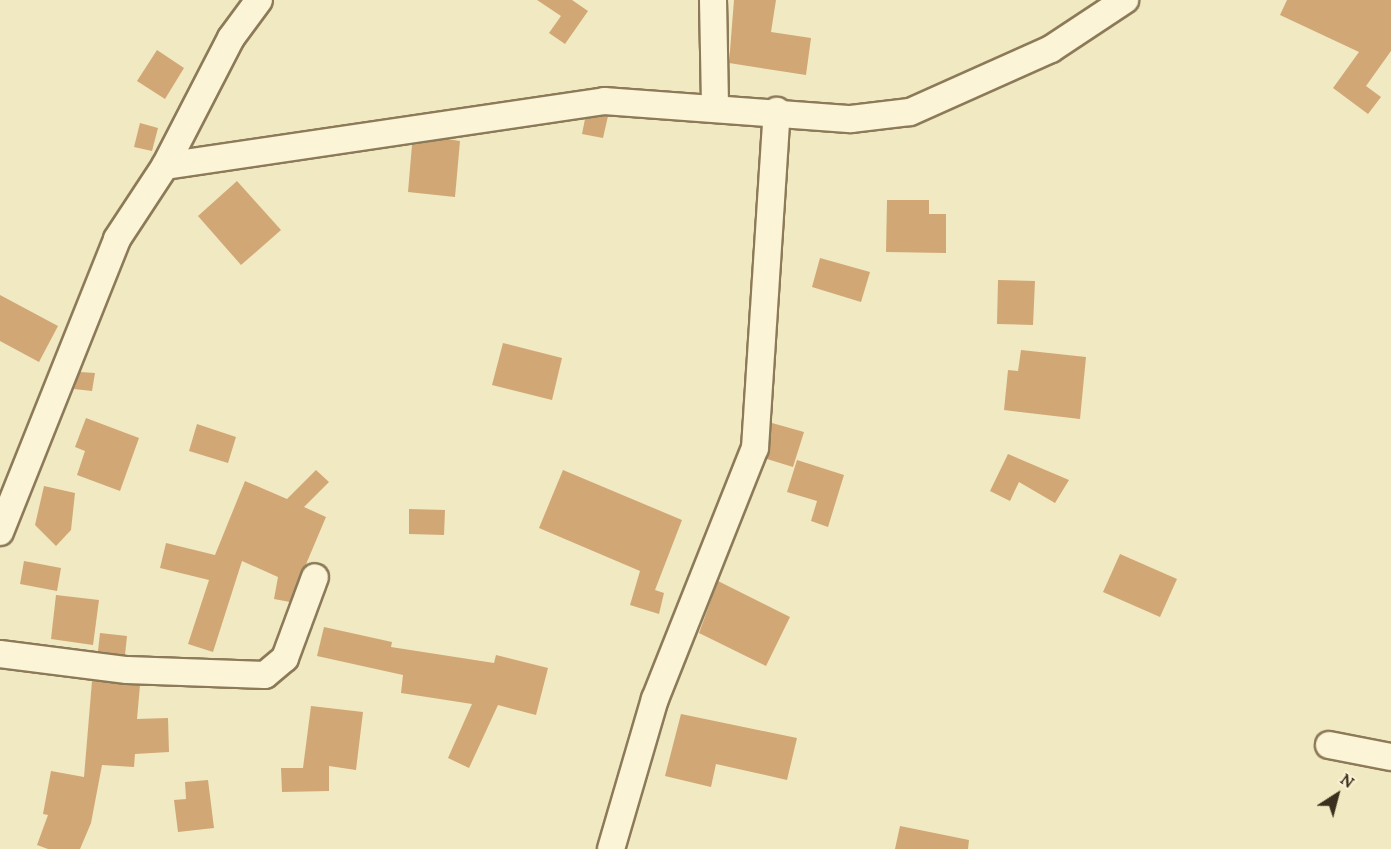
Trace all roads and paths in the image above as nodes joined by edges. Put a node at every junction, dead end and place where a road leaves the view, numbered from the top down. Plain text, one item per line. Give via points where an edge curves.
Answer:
1 (259, 0) edge
2 (713, 0) edge
3 (1125, 0) edge
4 (715, 107) junction
5 (777, 111) junction
6 (165, 166) junction
7 (0, 532) edge
8 (315, 577) dead end
9 (0, 654) edge
10 (1329, 745) dead end
11 (1391, 757) edge
12 (611, 849) edge

1 - 6 street via 231,38
2 - 4 street
3 - 5 street via 1051,49 910,112 851,119
4 - 5 street
4 - 6 street via 604,100
5 - 12 street via 755,448 655,699
6 - 7 street via 117,239
8 - 9 street via 285,658 265,675 127,670
10 - 11 street

